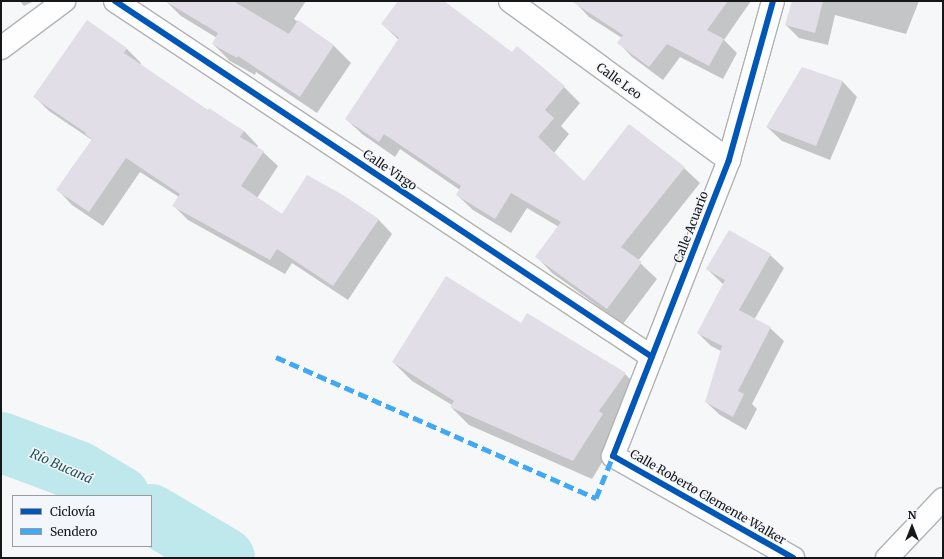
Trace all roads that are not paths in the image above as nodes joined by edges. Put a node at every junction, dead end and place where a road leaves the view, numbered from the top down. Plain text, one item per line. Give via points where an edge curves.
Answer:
1 (64, 1) edge
2 (115, 1) edge
3 (510, 1) edge
4 (773, 1) edge
5 (1, 48) edge
6 (728, 160) junction
7 (652, 357) junction
8 (613, 456) joint
9 (943, 499) edge
10 (793, 558) edge
11 (887, 558) edge

1 - 5 street
2 - 7 street, Calle Virgo
3 - 6 street, Calle Leo
4 - 6 street, Calle Acuario
6 - 7 street, Calle Acuario
7 - 8 street, Calle Acuario
8 - 10 street, Calle Roberto Clemente Walker
9 - 11 street

